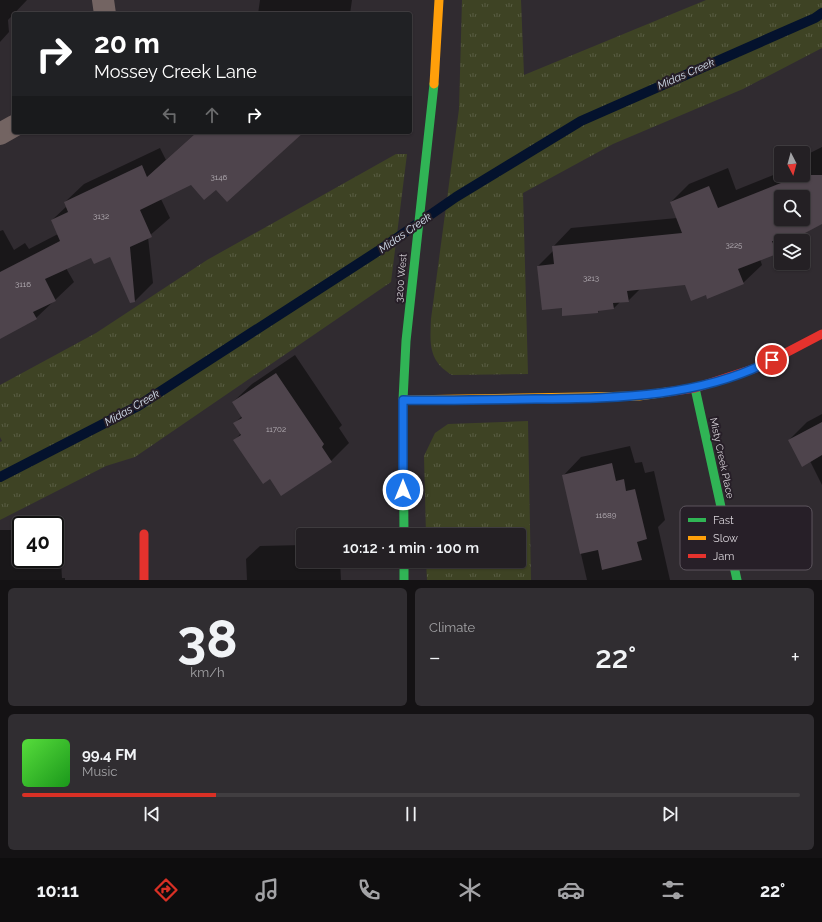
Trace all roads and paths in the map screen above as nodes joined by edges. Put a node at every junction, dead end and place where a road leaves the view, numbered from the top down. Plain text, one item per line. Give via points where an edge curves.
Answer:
1 (103, 0) edge
2 (439, 0) edge
3 (105, 12) edge
4 (12, 127) edge
5 (0, 134) edge
6 (822, 334) edge
7 (695, 388) junction
8 (403, 400) junction
9 (721, 506) edge
10 (404, 528) edge
11 (144, 534) dead end
12 (404, 568) edge
13 (735, 570) edge
14 (144, 580) edge
15 (404, 580) edge
16 (737, 580) edge

1 - 3 street
2 - 8 street, 3200 West via 433,97 415,248
4 - 5 street
6 - 7 street via 759,367
7 - 8 street via 632,397
7 - 9 street, Misty Creek Place
8 - 10 street, 3200 West
11 - 14 street
12 - 15 street
13 - 16 street, Misty Creek Place

